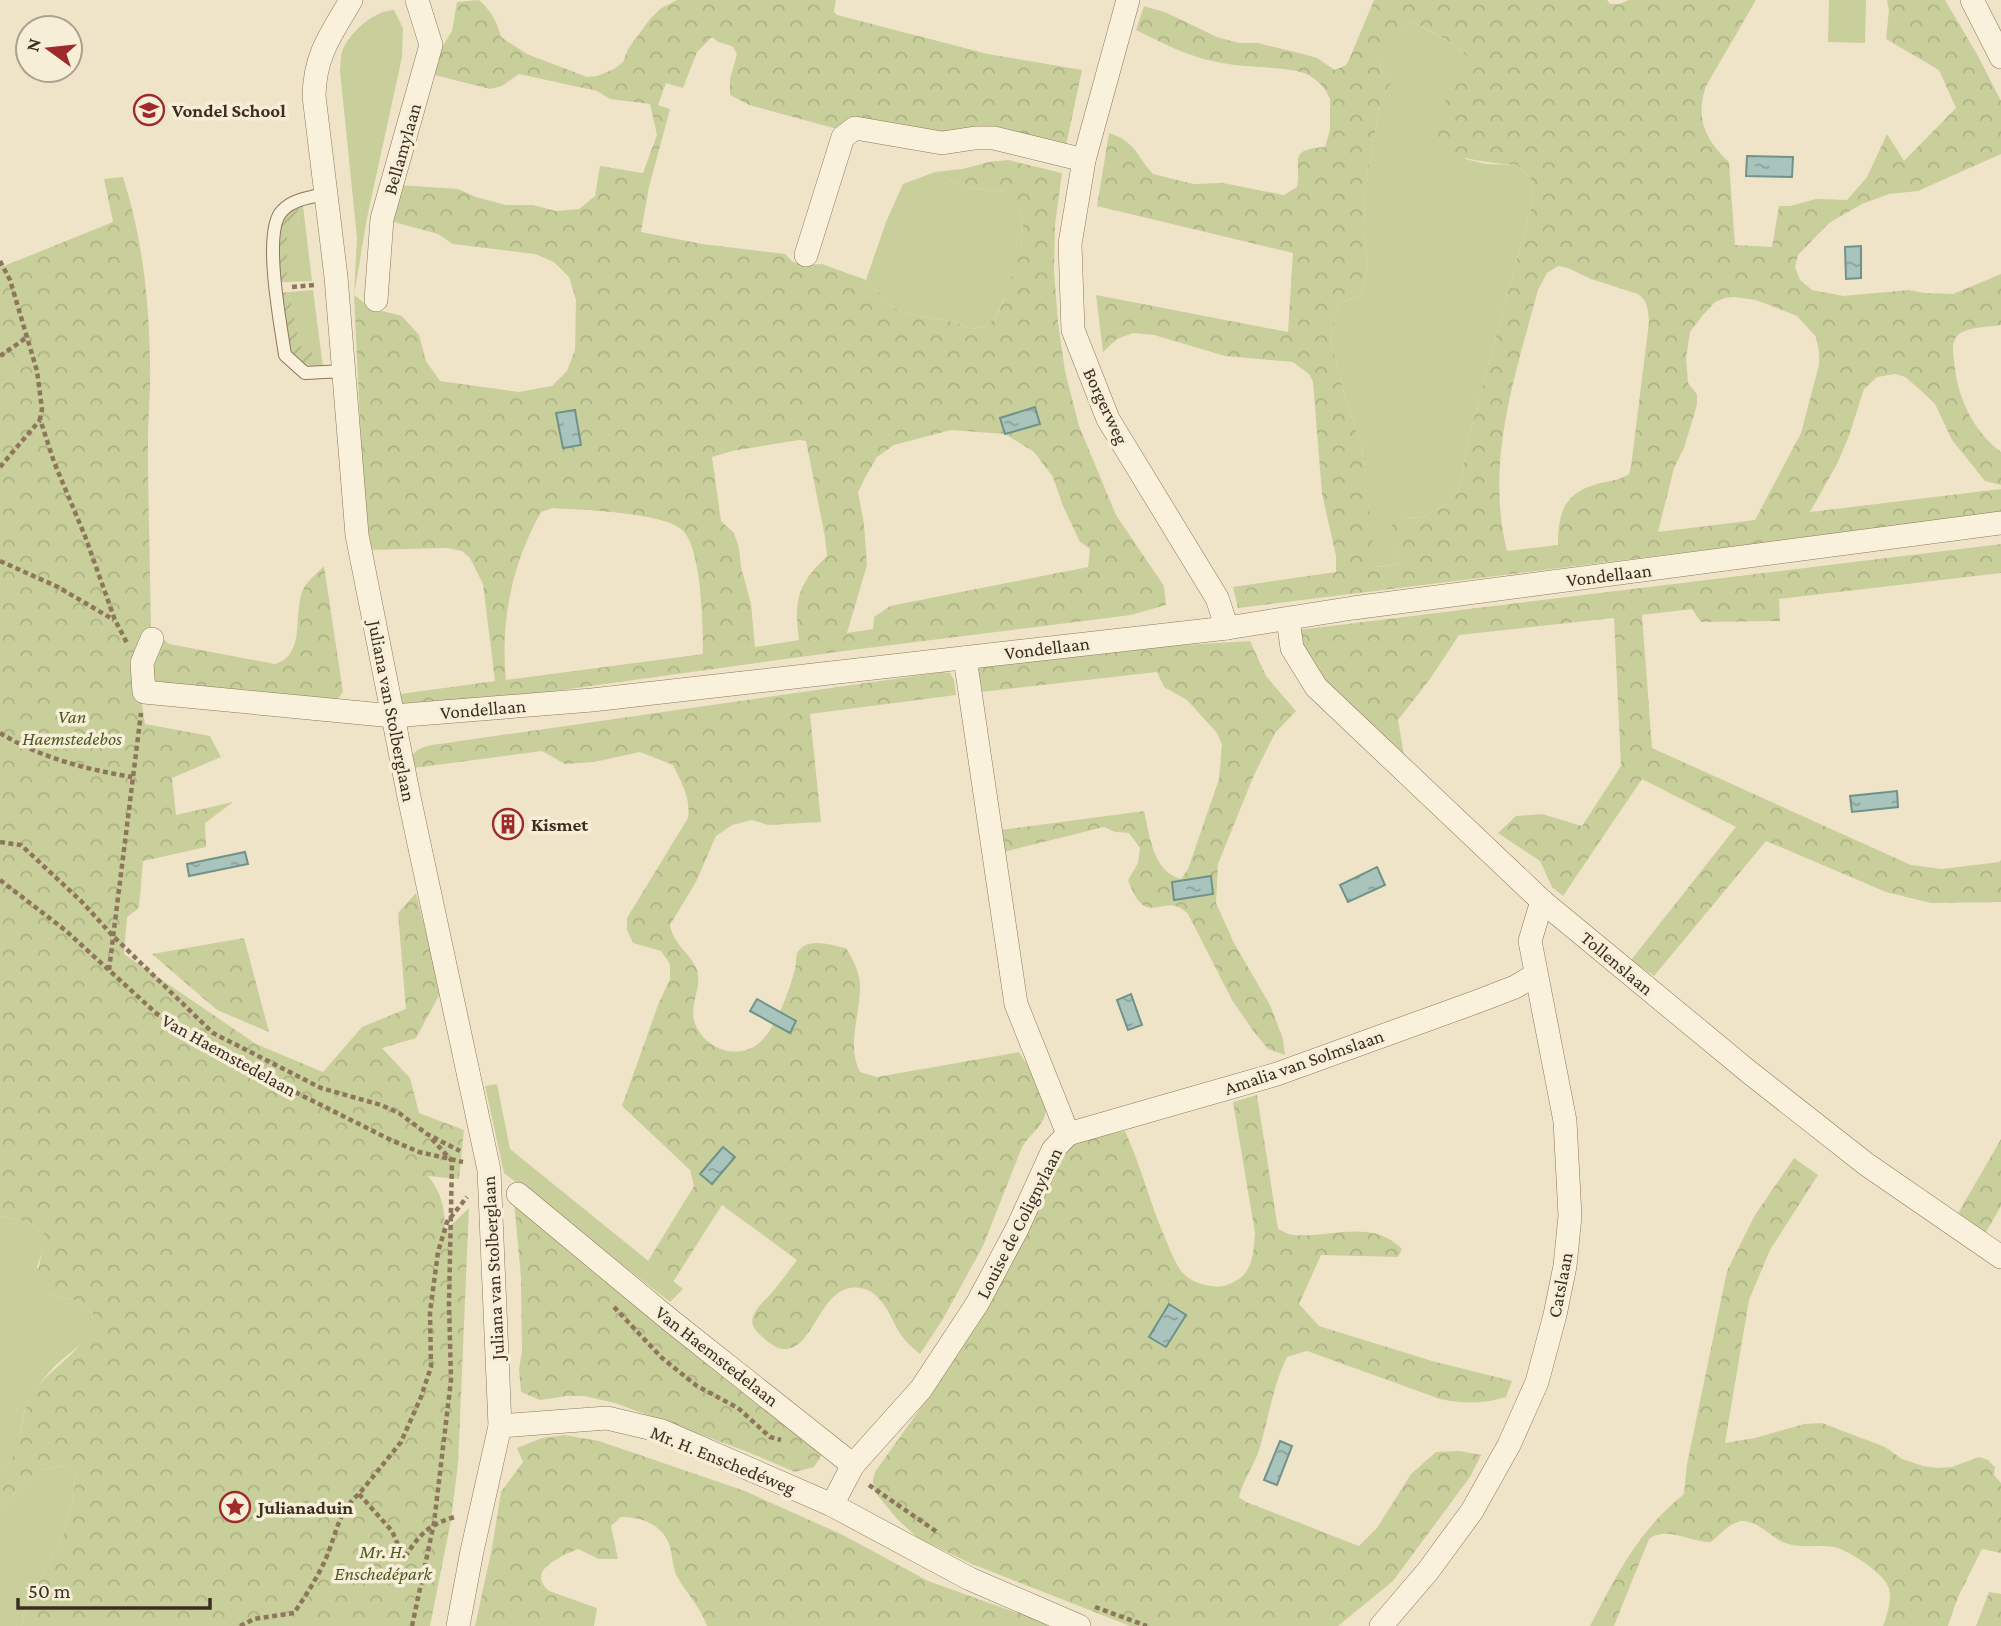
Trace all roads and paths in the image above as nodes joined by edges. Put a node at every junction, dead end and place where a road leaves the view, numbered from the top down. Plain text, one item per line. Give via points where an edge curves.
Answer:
1 (351, 0) edge
2 (417, 0) edge
3 (1128, 0) edge
4 (1972, 0) edge
5 (2001, 57) edge
6 (1083, 160) junction
7 (327, 194) junction
8 (806, 255) dead end
9 (0, 261) edge
10 (336, 277) junction
11 (276, 289) junction
12 (376, 300) dead end
13 (26, 338) junction
14 (0, 356) edge
15 (344, 371) junction
16 (40, 419) junction
17 (0, 467) edge
18 (2001, 523) edge
19 (0, 561) edge
20 (1288, 619) junction
21 (1227, 628) junction
22 (152, 639) dead end
23 (965, 658) junction
24 (144, 692) junction
25 (393, 716) junction
26 (0, 733) edge
27 (132, 777) junction
28 (0, 842) edge
29 (0, 880) edge
30 (1542, 901) junction
31 (113, 936) junction
32 (109, 970) junction
33 (1535, 975) junction
34 (427, 1133) junction
35 (1068, 1134) junction
36 (452, 1161) junction
37 (489, 1170) junction
38 (518, 1194) dead end
39 (450, 1217) junction
40 (2001, 1257) edge
41 (500, 1426) junction
42 (853, 1465) junction
43 (359, 1494) junction
44 (832, 1505) junction
45 (481, 1511) junction
46 (434, 1522) junction
47 (240, 1626) edge
48 (412, 1626) edge
49 (458, 1626) edge
50 (1079, 1626) edge
51 (1381, 1626) edge

1 - 7 street, Juliana van Stolberglaan via 321,51 314,76
2 - 12 street, Bellamylaan via 431,46 382,219
3 - 6 street, Borgerweg
4 - 5 street
6 - 8 street via 994,138 942,143 855,128 843,137
6 - 21 street, Borgerweg via 1070,244 1073,330 1108,419 1217,598
7 - 10 street, Juliana van Stolberglaan
7 - 11 lane via 292,202 279,213 272,238
9 - 13 path
10 - 11 path via 321,284
10 - 15 street, Juliana van Stolberglaan
11 - 15 lane via 285,355 305,373
13 - 14 path
13 - 16 path via 37,371
15 - 25 street, Juliana van Stolberglaan via 357,535
16 - 17 path
16 - 19 path via 115,620
18 - 20 street, Vondellaan
20 - 21 street, Vondellaan
20 - 30 street, Tollenslaan via 1292,648 1316,687
21 - 23 street, Vondellaan
22 - 24 street via 142,663
23 - 25 street, Vondellaan via 592,701
23 - 35 street, Louise de Colignylaan via 1016,1004
24 - 25 street, Vondellaan
24 - 27 path
25 - 37 street, Juliana van Stolberglaan
26 - 27 path via 25,749 88,770
27 - 31 path
28 - 31 path via 21,845
29 - 32 path, Van Haemstedelaan
30 - 33 street, Catslaan via 1530,942
30 - 40 street, Tollenslaan via 1855,1156
31 - 32 path
31 - 34 path via 213,1033 321,1088 399,1113
32 - 36 path, Van Haemstedelaan via 157,1014 241,1065 391,1140
33 - 35 street, Amalia van Solmslaan via 1476,1002 1277,1074
33 - 51 street, Catslaan via 1565,1121 1570,1216 1555,1315 1537,1382 1509,1446 1472,1511
34 - 36 path
34 - 37 path
35 - 42 street, Louise de Colignylaan via 1053,1150 977,1304 921,1389
36 - 39 path
37 - 41 street, Juliana van Stolberglaan
38 - 42 street, Van Haemstedelaan
39 - 43 path via 438,1252 430,1312 431,1367 401,1442
39 - 46 path via 451,1380
41 - 44 street, Mr. H. Enschedéweg via 607,1418 662,1431
41 - 45 street
42 - 44 street, Louise de Colignylaan
43 - 46 path via 392,1531 402,1554 407,1554
43 - 47 path via 341,1516 327,1556 294,1613 254,1619
44 - 50 street, Mr. H. Enschedéweg via 971,1579
45 - 46 path
45 - 49 street
46 - 48 path

